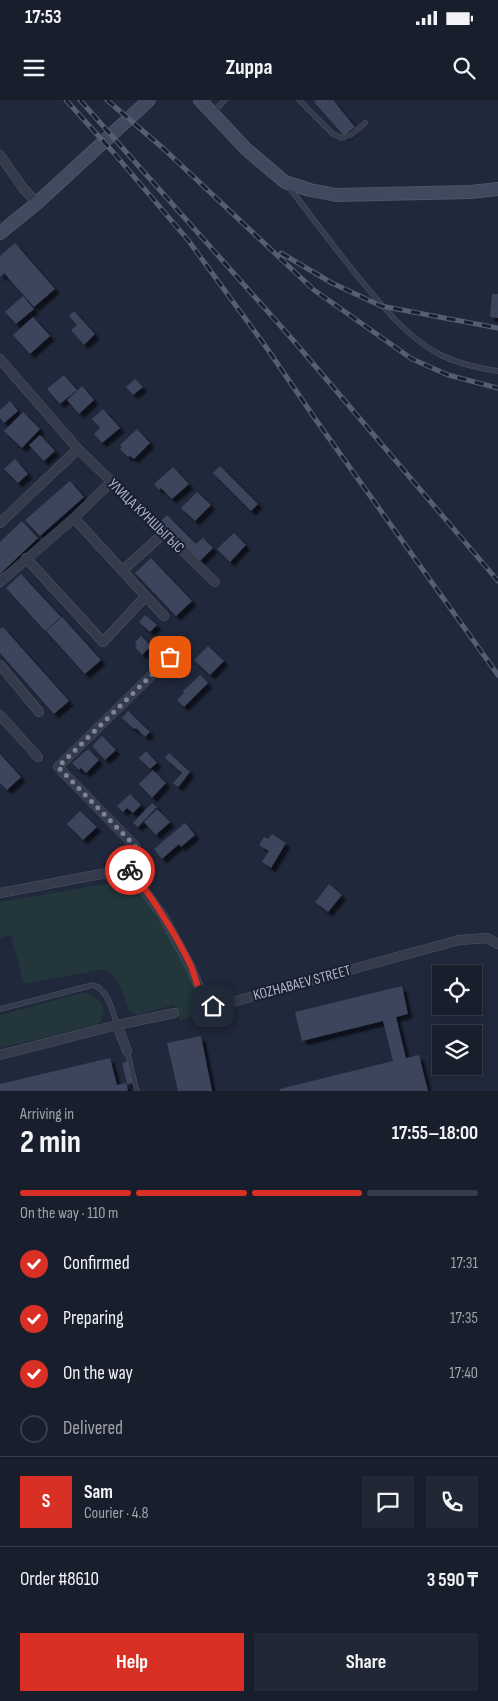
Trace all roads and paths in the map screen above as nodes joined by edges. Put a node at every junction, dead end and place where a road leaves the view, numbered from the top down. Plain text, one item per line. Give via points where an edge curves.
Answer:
1 (149, 100) edge
2 (200, 100) edge
3 (225, 100) edge
4 (299, 100) edge
5 (212, 113) junction
6 (365, 123) dead end
7 (0, 155) edge
8 (285, 182) junction
9 (498, 189) edge
10 (37, 203) junction
11 (0, 234) edge
12 (0, 358) edge
13 (498, 372) edge
14 (78, 448) junction
15 (111, 482) junction
16 (74, 518) junction
17 (0, 523) edge
18 (164, 533) junction
19 (26, 558) junction
20 (122, 571) junction
21 (0, 582) edge
22 (215, 582) dead end
23 (145, 597) junction
24 (164, 616) dead end
25 (170, 657) dead end
26 (0, 665) edge
27 (39, 712) dead end
28 (0, 716) edge
29 (38, 757) dead end
30 (128, 872) junction
31 (0, 893) edge
32 (498, 944) edge
33 (0, 1009) edge
34 (174, 1013) dead end
35 (117, 1025) junction
36 (128, 1050) joint
37 (0, 1055) edge
38 (136, 1091) edge

1 - 10 main road
2 - 5 main road
3 - 5 lane
4 - 6 lane via 333,134 342,138 350,136
5 - 8 main road
7 - 10 street
8 - 9 main road via 336,195 461,193
8 - 13 lane via 381,306 404,328 439,354 472,367
10 - 11 main road
12 - 14 street, УЛИЦА КУНШЫГЫС
14 - 15 street, УЛИЦА КУНШЫГЫС
14 - 17 street
15 - 16 street
15 - 18 street, УЛИЦА КУНШЫГЫС
16 - 19 street
16 - 20 street
18 - 20 street
18 - 22 street, УЛИЦА КУНШЫГЫС
19 - 21 street
19 - 23 street via 103,642
20 - 23 street
23 - 24 street
25 - 30 street via 58,767 135,846 139,855
26 - 27 street
28 - 29 street
30 - 31 street via 117,871
30 - 32 street, KOZHABAEV STREET via 140,883 163,916 205,1001 213,1006 459,940 487,938
33 - 35 lane via 93,985 103,991
34 - 35 street
35 - 36 street
35 - 37 street
36 - 38 lane

